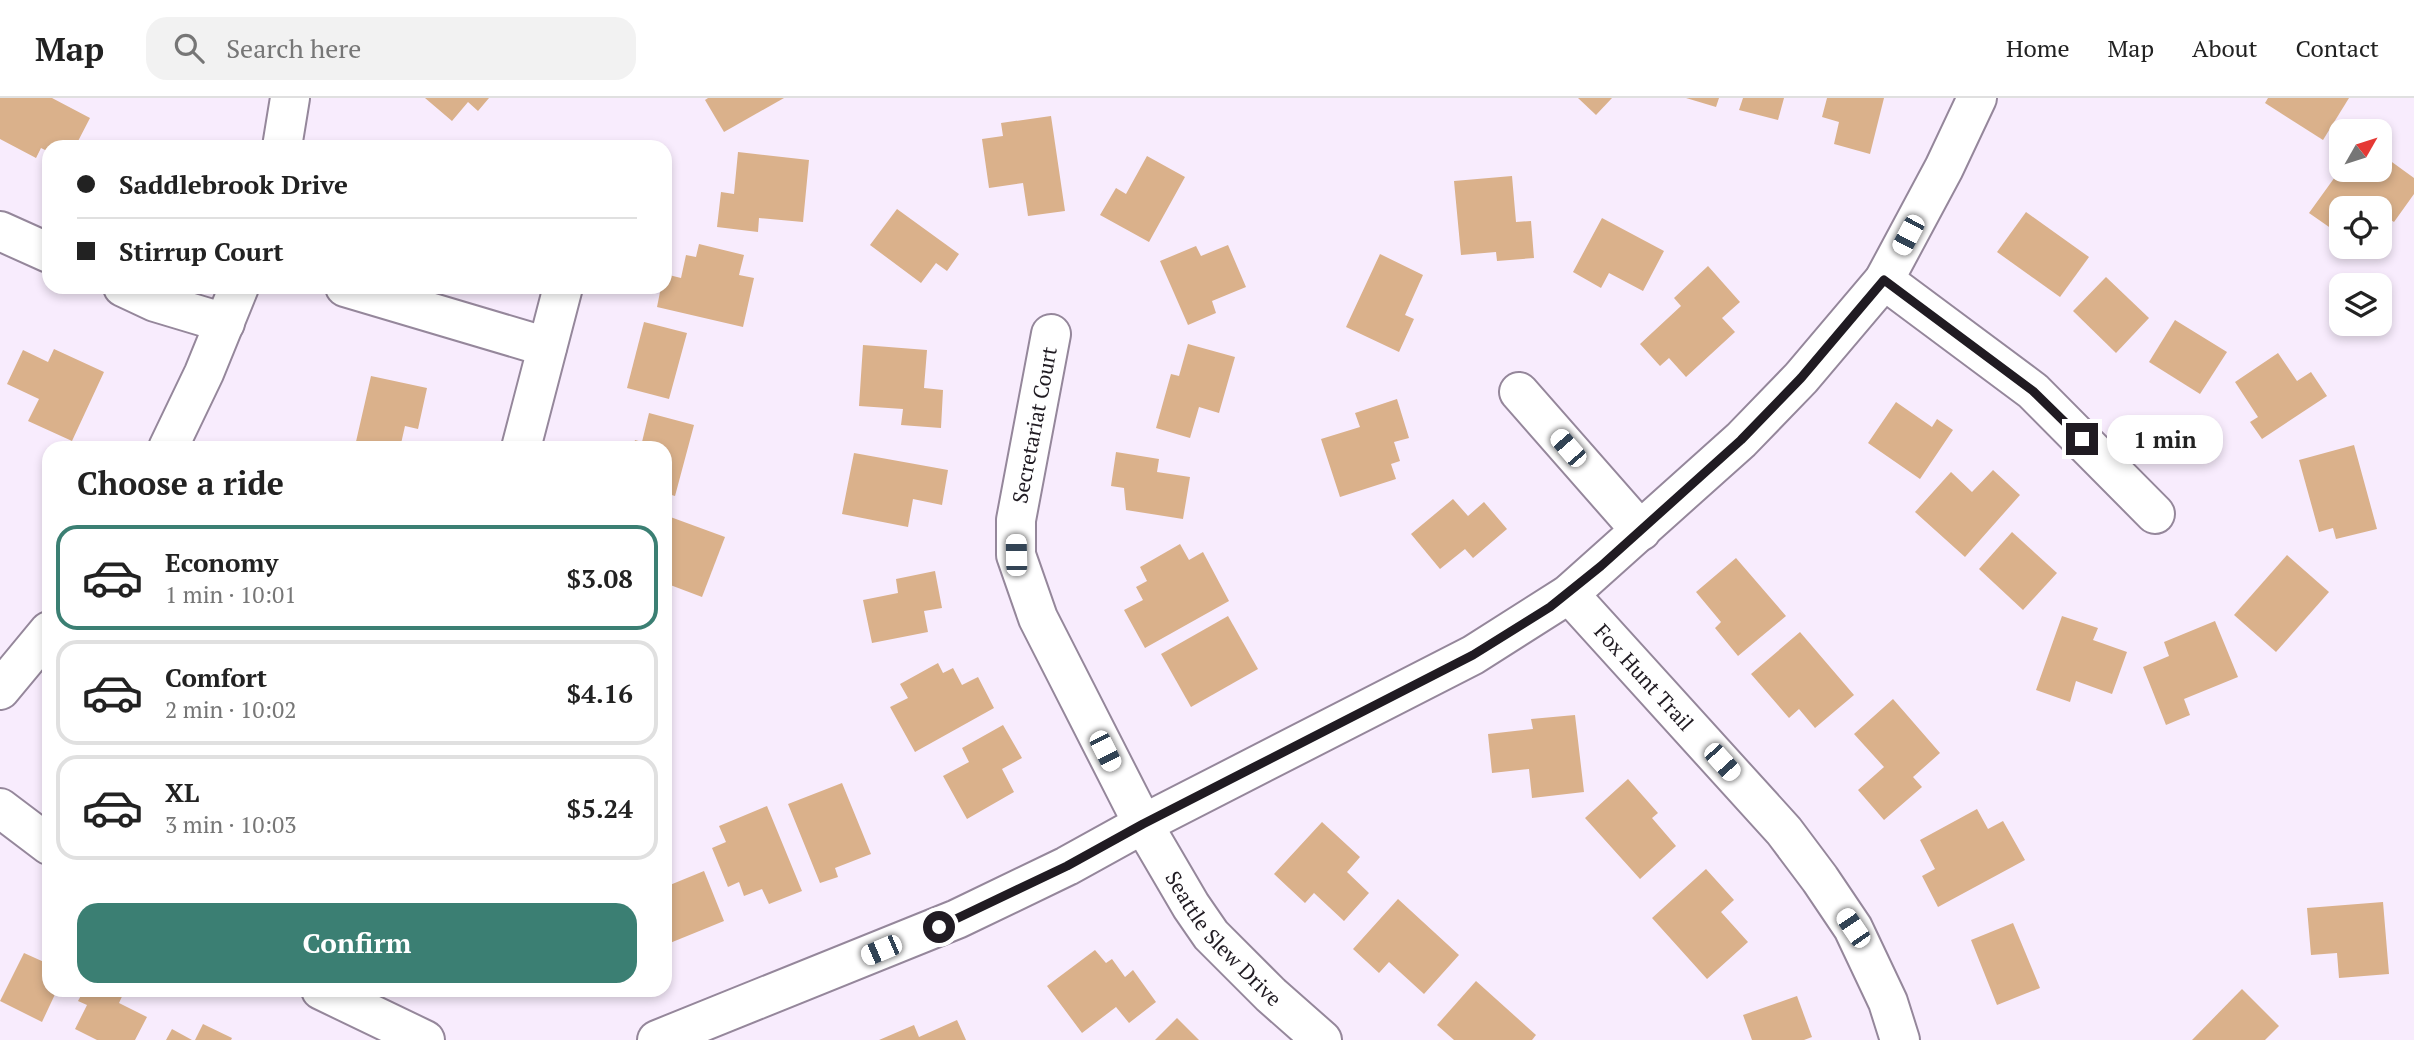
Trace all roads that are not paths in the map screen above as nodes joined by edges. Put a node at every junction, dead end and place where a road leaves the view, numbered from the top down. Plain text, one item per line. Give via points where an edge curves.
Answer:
1 (290, 98) edge
2 (1977, 98) edge
3 (283, 140) edge
4 (0, 231) edge
5 (42, 250) edge
6 (1884, 280) junction
7 (138, 294) edge
8 (236, 294) edge
9 (369, 294) edge
10 (561, 294) edge
11 (225, 323) junction
12 (1051, 334) dead end
13 (547, 347) junction
14 (1519, 392) dead end
15 (171, 441) edge
16 (523, 441) edge
17 (2155, 514) dead end
18 (1641, 531) junction
19 (1569, 594) junction
20 (42, 639) edge
21 (0, 690) edge
22 (0, 808) edge
23 (1143, 824) junction
24 (42, 840) edge
25 (336, 997) edge
26 (425, 1040) edge
27 (657, 1040) edge
28 (1322, 1040) edge
29 (1900, 1040) edge

1 - 3 street
2 - 6 street
4 - 5 street
6 - 17 street via 2033,391
6 - 18 street via 1741,440
7 - 11 street
8 - 11 street
9 - 13 street
10 - 13 street
11 - 15 street
12 - 23 street, Secretariat Court via 1021,488 1016,555 1038,618
13 - 16 street
14 - 18 street
18 - 19 street
19 - 23 street via 1473,655
19 - 29 street, Fox Hunt Trail via 1784,831 1820,878 1853,928 1888,1002
20 - 21 street
22 - 24 street
23 - 27 street via 957,919
23 - 28 street, Seattle Slew Drive via 1211,935
25 - 26 street

